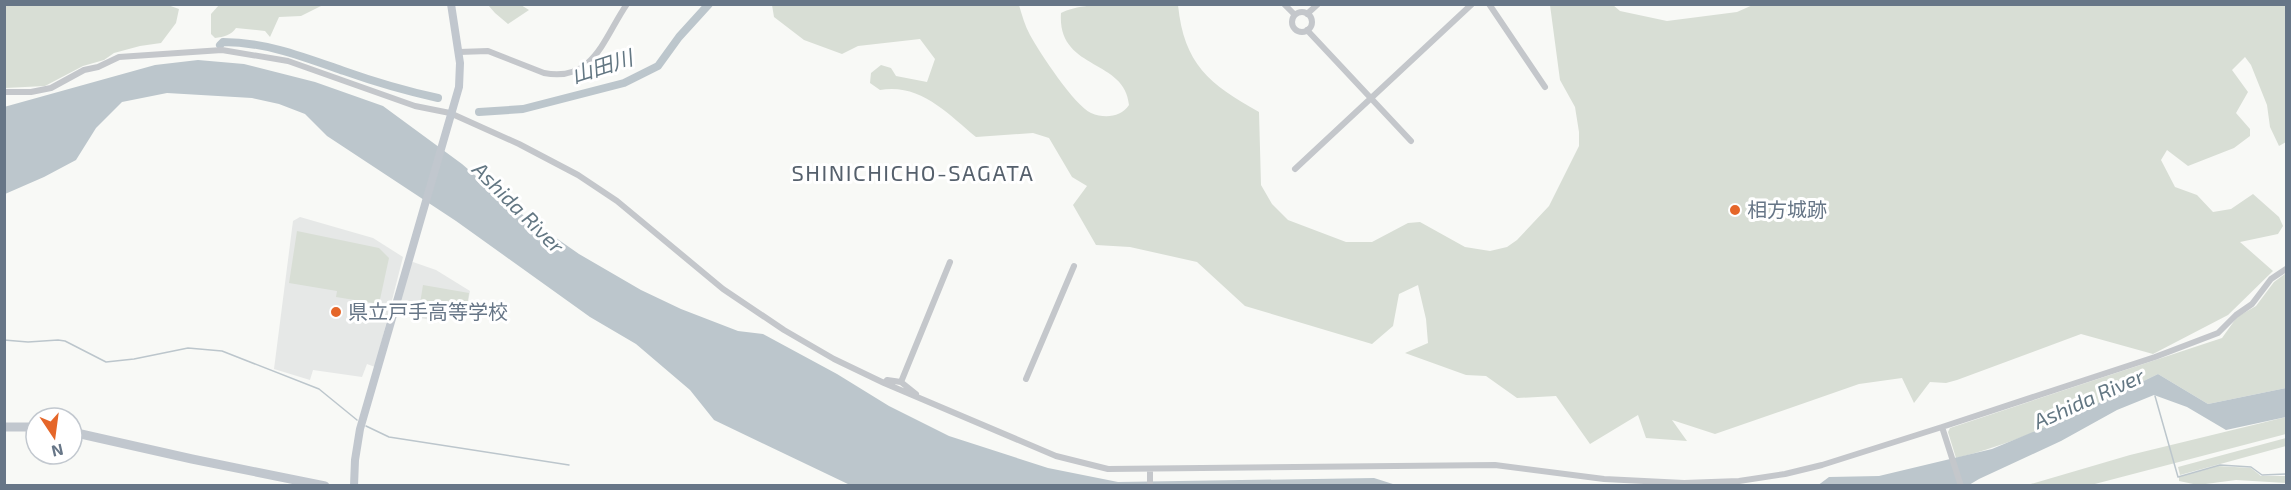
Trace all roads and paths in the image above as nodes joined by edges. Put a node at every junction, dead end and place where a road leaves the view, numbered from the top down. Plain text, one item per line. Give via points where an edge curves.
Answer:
1 (451, 4) edge
2 (627, 4) edge
3 (1284, 4) edge
4 (1318, 4) edge
5 (1472, 4) edge
6 (1489, 4) edge
7 (1307, 14) junction
8 (1295, 15) junction
9 (1307, 30) junction
10 (459, 52) junction
11 (1545, 87) dead end
12 (4, 92) edge
13 (1370, 97) junction
14 (449, 116) junction
15 (1411, 141) dead end
16 (1295, 169) dead end
17 (950, 262) dead end
18 (1074, 266) dead end
19 (2286, 269) edge
20 (1026, 379) dead end
21 (902, 382) junction
22 (884, 383) junction
23 (918, 398) junction
24 (4, 427) edge
25 (24, 428) edge
26 (1942, 429) junction
27 (84, 435) edge
28 (1150, 470) junction
29 (325, 486) edge
30 (354, 486) edge
31 (1150, 486) edge
32 (1961, 486) edge

1 - 10 main road
2 - 10 street via 594,58 572,72 553,75 488,51
3 - 8 street
4 - 7 street
5 - 13 street
6 - 11 street
7 - 8 street
7 - 9 street via 1311,22
8 - 9 street via 1293,27 1301,32
9 - 13 street
10 - 14 main road via 461,76
12 - 14 street via 51,88 119,57 222,50 288,61
13 - 15 street
13 - 16 street
14 - 22 street via 519,144 578,175 617,201 697,270 752,309 834,359
14 - 30 main road via 360,429
17 - 21 street
18 - 20 street
19 - 26 street via 2218,333
21 - 22 street
21 - 23 street
22 - 23 street
23 - 28 street via 1056,456 1108,469
24 - 25 highway
26 - 28 street via 1822,465 1753,479 1709,482 1641,482 1496,465
26 - 32 street
27 - 29 highway
28 - 31 street

